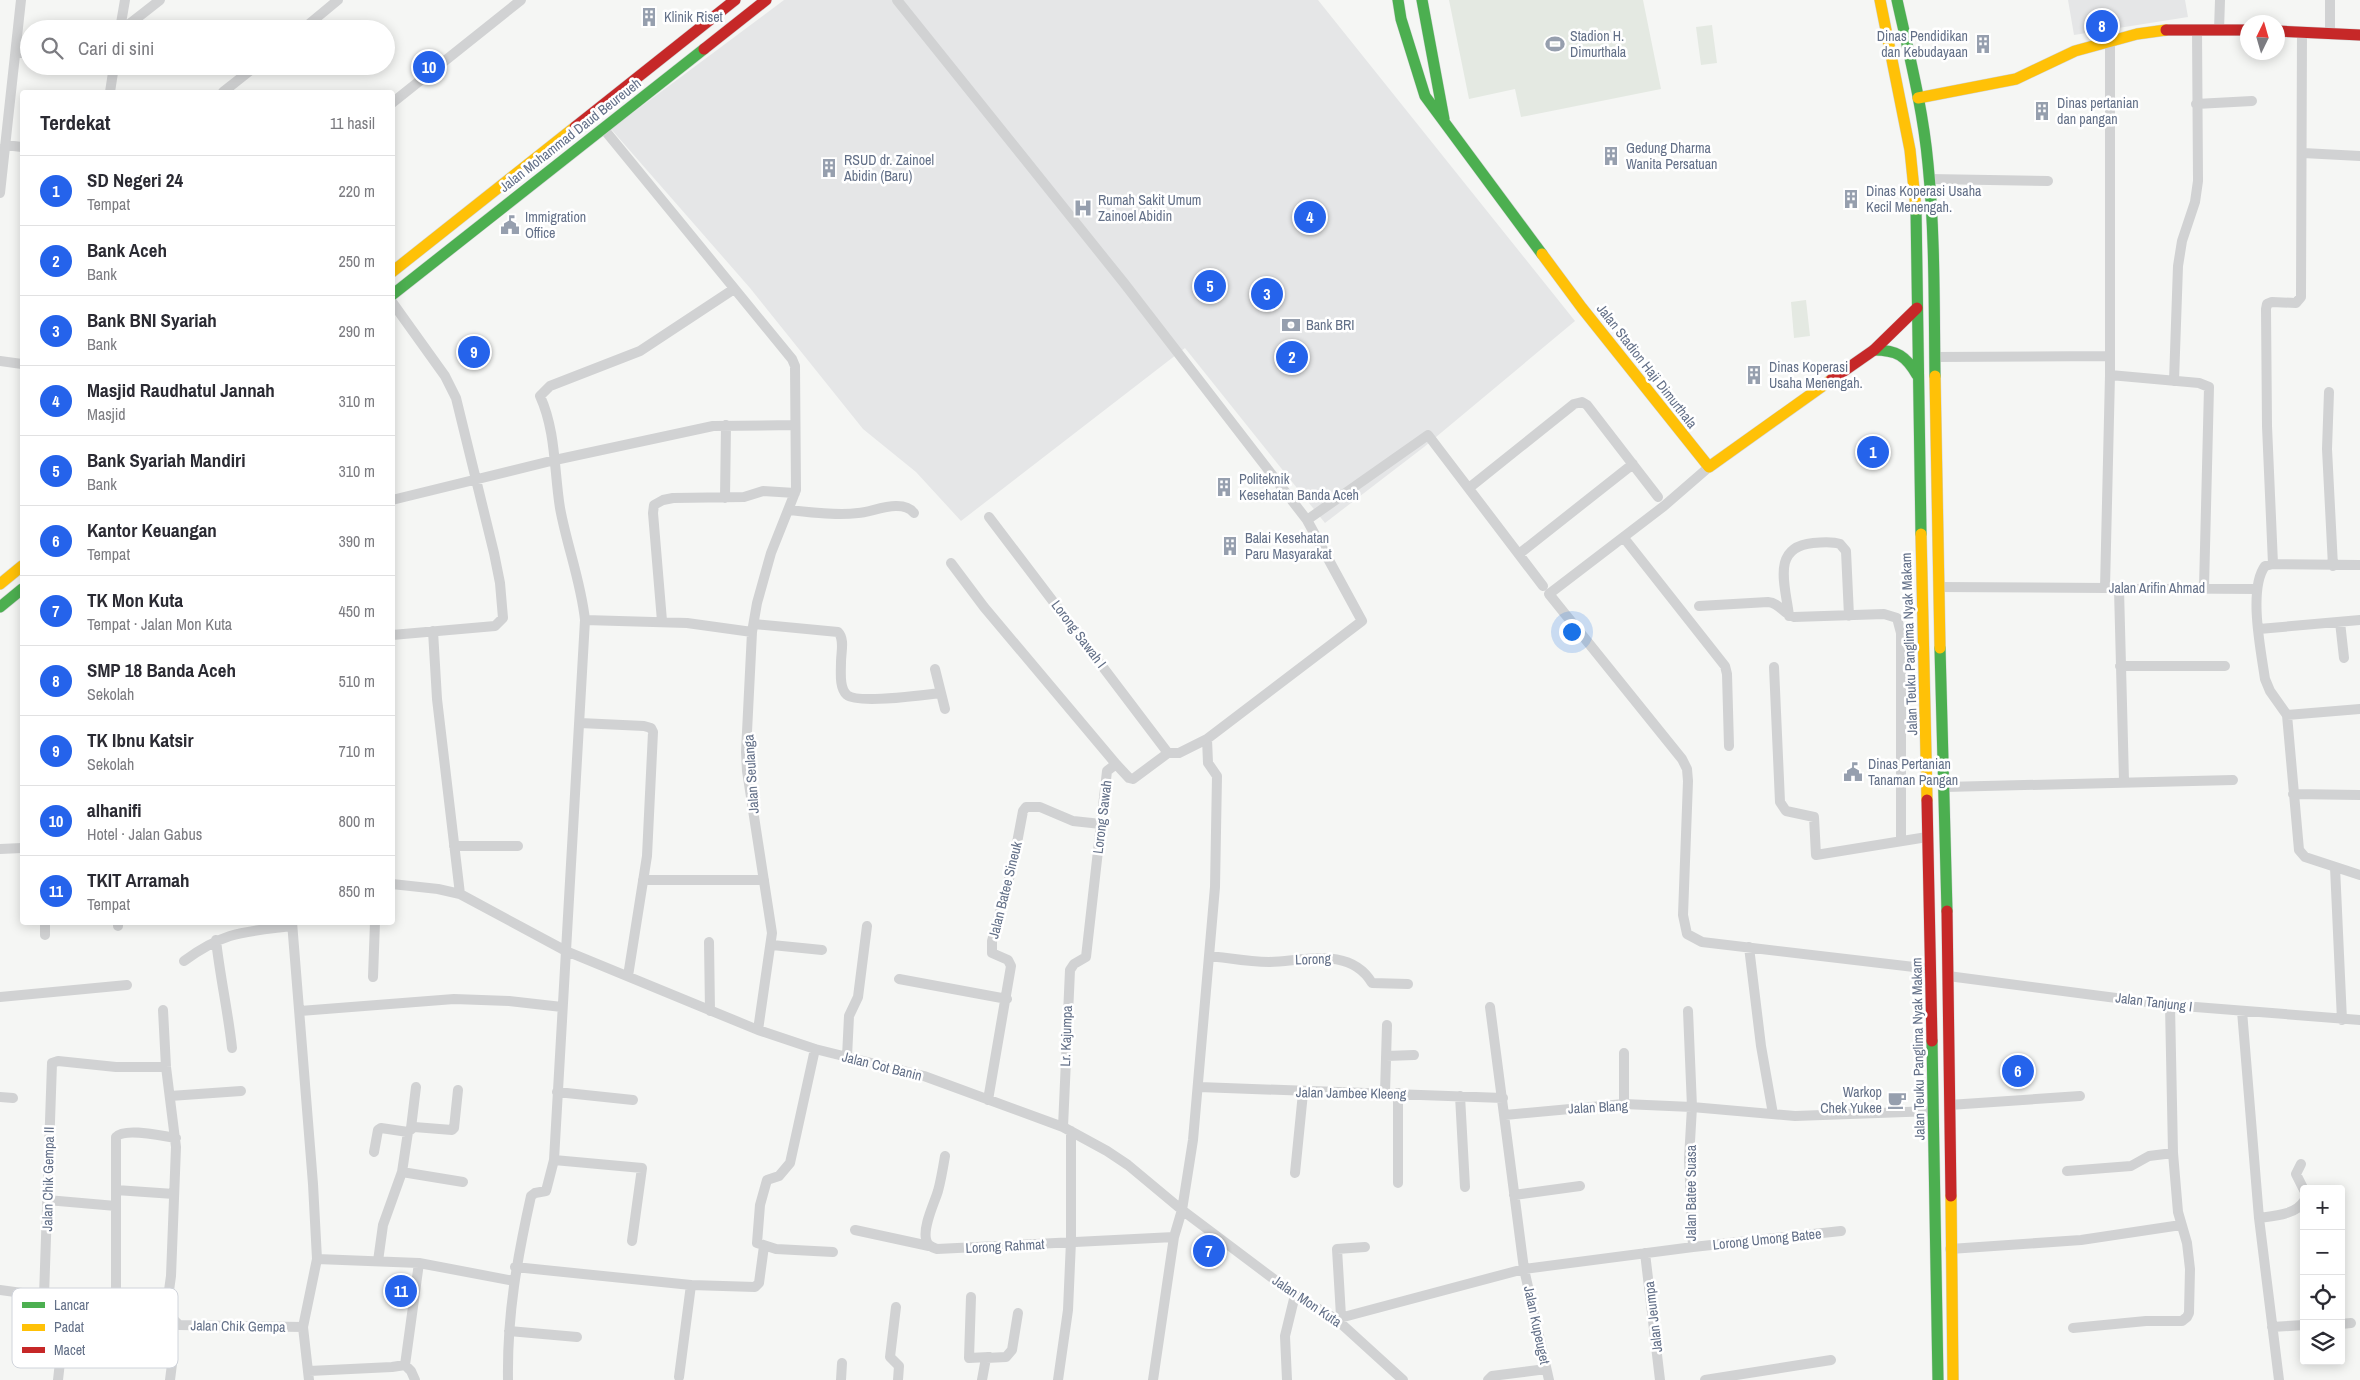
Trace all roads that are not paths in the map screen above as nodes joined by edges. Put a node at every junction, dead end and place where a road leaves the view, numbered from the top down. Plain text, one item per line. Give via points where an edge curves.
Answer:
1 (20, 0) edge
2 (125, 0) edge
3 (160, 0) edge
4 (338, 0) edge
5 (521, 0) edge
6 (735, 0) edge
7 (897, 0) edge
8 (1398, 0) edge
9 (1422, 0) edge
10 (1880, 0) edge
11 (1897, 0) edge
12 (2220, 0) edge
13 (2330, 0) edge
14 (759, 2) edge
15 (1426, 16) junction
16 (1401, 19) junction
17 (122, 20) edge
18 (133, 20) edge
19 (313, 20) edge
20 (2197, 30) junction
21 (2219, 30) junction
22 (2240, 30) edge
23 (2285, 31) edge
24 (2302, 32) junction
25 (2330, 34) junction
26 (2360, 35) edge
27 (2110, 40) junction
28 (16, 53) junction
29 (20, 53) edge
30 (113, 75) edge
31 (245, 75) edge
32 (110, 90) edge
33 (226, 90) edge
34 (1918, 98) junction
35 (395, 101) edge
36 (2252, 102) dead end
37 (2196, 104) junction
38 (1444, 119) junction
39 (603, 128) junction
40 (5, 145) junction
41 (20, 147) edge
42 (2303, 153) junction
43 (2360, 156) edge
44 (1929, 179) junction
45 (2048, 181) dead end
46 (0, 193) edge
47 (395, 270) edge
48 (734, 289) junction
49 (395, 293) edge
50 (395, 306) edge
51 (1917, 308) junction
52 (1874, 350) junction
53 (2109, 356) junction
54 (1934, 357) junction
55 (0, 361) edge
56 (20, 364) edge
57 (1917, 375) junction
58 (2110, 375) junction
59 (2174, 381) junction
60 (2329, 392) dead end
61 (795, 424) junction
62 (726, 425) junction
63 (555, 460) junction
64 (1633, 464) junction
65 (1709, 468) junction
66 (476, 480) junction
67 (1469, 488) junction
68 (795, 493) junction
69 (1658, 497) dead end
70 (725, 498) junction
71 (395, 499) edge
72 (788, 510) junction
73 (914, 513) dead end
74 (989, 516) dead end
75 (1307, 520) junction
76 (1624, 538) junction
77 (1519, 554) junction
78 (951, 564) dead end
79 (2273, 564) junction
80 (2360, 565) edge
81 (2333, 566) junction
82 (20, 568) edge
83 (0, 584) edge
84 (1543, 586) dead end
85 (1938, 587) junction
86 (2105, 588) junction
87 (2204, 588) junction
88 (2120, 589) junction
89 (2256, 589) junction
90 (20, 591) edge
91 (1699, 606) dead end
92 (0, 607) edge
93 (1789, 616) junction
94 (1849, 616) junction
95 (585, 620) junction
96 (2360, 620) edge
97 (662, 621) junction
98 (2340, 622) junction
99 (753, 628) junction
100 (2259, 629) junction
101 (433, 631) junction
102 (395, 635) edge
103 (2344, 658) dead end
104 (2120, 666) junction
105 (2225, 666) dead end
106 (1774, 667) dead end
107 (935, 669) dead end
108 (940, 694) junction
109 (944, 709) dead end
110 (2360, 709) edge
111 (2288, 715) junction
112 (580, 723) junction
113 (1207, 739) junction
114 (1729, 746) dead end
115 (1168, 752) junction
116 (1116, 764) junction
117 (2233, 780) dead end
118 (2124, 781) junction
119 (1945, 787) junction
120 (2294, 794) junction
121 (2360, 795) edge
122 (1945, 805) junction
123 (1928, 806) junction
124 (1101, 824) junction
125 (1927, 837) junction
126 (1901, 840) junction
127 (454, 846) junction
128 (518, 846) dead end
129 (20, 848) edge
130 (0, 849) edge
131 (2335, 867) junction
132 (2360, 875) edge
133 (643, 880) junction
134 (764, 880) junction
135 (395, 884) edge
136 (460, 894) junction
137 (45, 925) edge
138 (286, 925) edge
139 (292, 925) edge
140 (375, 925) edge
141 (867, 926) dead end
142 (45, 935) dead end
143 (216, 940) junction
144 (709, 942) dead end
145 (772, 945) junction
146 (1749, 947) junction
147 (822, 950) dead end
148 (566, 951) junction
149 (1086, 952) joint
150 (1210, 956) junction
151 (184, 961) dead end
152 (1931, 969) junction
153 (628, 976) junction
154 (1948, 976) junction
155 (374, 977) dead end
156 (899, 979) dead end
157 (1408, 984) dead end
158 (127, 986) dead end
159 (0, 998) edge
160 (1007, 999) junction
161 (2170, 1005) junction
162 (562, 1007) junction
163 (1490, 1007) dead end
164 (164, 1010) dead end
165 (300, 1011) junction
166 (710, 1011) junction
167 (1688, 1011) dead end
168 (2242, 1011) junction
169 (2342, 1020) junction
170 (2360, 1020) edge
171 (1386, 1025) dead end
172 (758, 1030) junction
173 (232, 1048) dead end
174 (815, 1049) junction
175 (1624, 1053) dead end
176 (1414, 1055) dead end
177 (1386, 1056) junction
178 (847, 1057) junction
179 (166, 1067) junction
180 (416, 1086) dead end
181 (1199, 1087) junction
182 (458, 1090) dead end
183 (241, 1091) dead end
184 (557, 1092) junction
185 (1304, 1093) junction
186 (1385, 1093) junction
187 (1398, 1093) junction
188 (170, 1096) junction
189 (1460, 1096) junction
190 (2080, 1096) dead end
191 (0, 1097) edge
192 (13, 1098) dead end
193 (1503, 1098) junction
194 (633, 1100) dead end
195 (988, 1100) junction
196 (1624, 1104) junction
197 (1949, 1105) junction
198 (1692, 1107) junction
199 (1933, 1111) junction
200 (1773, 1114) junction
201 (1505, 1115) junction
202 (1067, 1129) junction
203 (409, 1130) junction
204 (176, 1138) junction
205 (374, 1152) dead end
206 (2173, 1153) junction
207 (945, 1156) dead end
208 (554, 1160) junction
209 (2301, 1164) dead end
210 (2067, 1171) dead end
211 (402, 1172) junction
212 (1295, 1173) dead end
213 (463, 1182) dead end
214 (1398, 1183) dead end
215 (2302, 1185) edge
216 (1580, 1186) dead end
217 (1464, 1187) dead end
218 (116, 1190) junction
219 (174, 1194) junction
220 (1514, 1195) junction
221 (47, 1200) junction
222 (2300, 1205) edge
223 (116, 1206) junction
224 (1182, 1210) junction
225 (2259, 1218) junction
226 (2180, 1225) junction
227 (855, 1230) dead end
228 (1841, 1231) dead end
229 (1174, 1237) junction
230 (632, 1241) dead end
231 (1071, 1241) junction
232 (764, 1246) junction
233 (929, 1246) junction
234 (1365, 1247) dead end
235 (1693, 1247) junction
236 (1950, 1249) junction
237 (833, 1252) dead end
238 (1645, 1253) junction
239 (317, 1259) junction
240 (378, 1261) junction
241 (419, 1263) junction
242 (515, 1267) junction
243 (1524, 1269) junction
244 (514, 1280) junction
245 (690, 1285) junction
246 (44, 1288) edge
247 (116, 1288) edge
248 (169, 1288) edge
249 (1295, 1296) junction
250 (971, 1297) dead end
251 (896, 1307) dead end
252 (1018, 1313) dead end
253 (1339, 1317) junction
254 (178, 1324) edge
255 (2300, 1325) edge
256 (303, 1327) junction
257 (2272, 1327) junction
258 (2073, 1328) dead end
259 (509, 1332) junction
260 (576, 1337) dead end
261 (990, 1356) junction
262 (1831, 1360) dead end
263 (842, 1363) dead end
264 (405, 1365) junction
265 (1546, 1369) junction
266 (309, 1375) edge
267 (679, 1377) dead end
268 (415, 1380) edge
269 (508, 1380) edge
270 (841, 1380) edge
271 (898, 1380) edge
272 (982, 1380) edge
273 (1058, 1380) edge
274 (1153, 1380) edge
275 (1287, 1380) edge
276 (1403, 1380) edge
277 (1488, 1380) edge
278 (1549, 1380) edge
279 (1660, 1380) edge
280 (1705, 1380) edge
281 (1938, 1380) edge
282 (1953, 1380) edge
283 (2279, 1380) edge

1 - 28 street
2 - 17 street
3 - 18 street
4 - 19 street
5 - 35 street
6 - 47 main road, Jalan Mohammad Daud Beureueh
7 - 75 street via 1124,283
8 - 16 main road, Jalan Stadion Haji Dimurthala
9 - 15 main road, Jalan Stadion Haji Dimurthala
10 - 51 main road, Jalan Teuku Panglima Nyak Makam via 1913,174
11 - 34 main road
12 - 21 street
13 - 25 street
14 - 39 main road, Jalan Mohammad Daud Beureueh
15 - 16 main road
15 - 38 main road, Jalan Stadion Haji Dimurthala
16 - 38 main road, Jalan Stadion Haji Dimurthala via 1426,96
20 - 21 main road
20 - 27 main road via 2153,31
20 - 37 street
21 - 22 main road
23 - 24 main road
24 - 25 main road
24 - 42 street
25 - 26 main road
27 - 34 main road via 2075,51 2016,79
27 - 53 street
28 - 29 street
28 - 40 street
30 - 32 street
31 - 33 street
34 - 44 main road
36 - 37 street
37 - 59 street via 2198,181 2178,266
38 - 65 main road, Jalan Stadion Haji Dimurthala via 1521,228
39 - 48 street
39 - 49 main road, Jalan Mohammad Daud Beureueh
40 - 41 street
40 - 46 street
42 - 43 street
42 - 79 street via 2301,297 2296,303 2272,302 2266,308
44 - 45 street
44 - 54 main road
48 - 61 street via 792,359
48 - 63 street via 640,351 550,386 540,396 547,411
50 - 66 street via 445,376 456,398
51 - 52 main road
51 - 57 main road, Jalan Teuku Panglima Nyak Makam
52 - 57 main road via 1894,350 1903,354
52 - 65 main road
53 - 54 street
53 - 58 street
54 - 85 main road
55 - 56 street
57 - 123 main road, Jalan Teuku Panglima Nyak Makam
58 - 59 street
58 - 86 street
59 - 87 street via 2205,384 2209,390
60 - 81 street via 2327,449
61 - 62 street
61 - 68 street
62 - 63 street
62 - 70 street
63 - 66 street
63 - 95 street via 561,510
64 - 67 street via 1582,402 1576,403
64 - 69 street
64 - 77 street
65 - 76 street
66 - 71 street
66 - 101 street via 496,560 503,618 499,624 490,627
67 - 75 street via 1428,435
67 - 77 street
68 - 70 street via 763,491
68 - 72 street, Jalan Seulanga
70 - 97 street via 673,498 654,505
72 - 73 street via 858,513 891,507 910,509
72 - 99 street, Jalan Seulanga via 767,563
74 - 115 street, Lorong Sawah I
75 - 113 street, Lorong Sawah via 1362,622
76 - 114 street via 1725,666
76 - 146 street via 1549,594 1687,768 1683,915 1687,934 1702,942
77 - 84 street
78 - 116 street
79 - 81 street
79 - 89 street via 2261,570
80 - 81 street
82 - 83 main road
85 - 86 street, Jalan Arifin Ahmad
85 - 119 main road
86 - 88 street, Jalan Arifin Ahmad
87 - 88 street, Jalan Arifin Ahmad
87 - 89 street, Jalan Arifin Ahmad
88 - 104 street
89 - 100 street
90 - 92 main road
91 - 93 street via 1773,603
93 - 94 street
93 - 94 street via 1785,558 1801,546 1832,542 1840,544 1846,551
94 - 126 street via 1884,614 1900,622
95 - 97 street
95 - 112 street
96 - 98 street
97 - 99 street
98 - 100 street
98 - 103 street
99 - 108 street via 838,632 842,639 842,685 848,696 880,699
99 - 134 street, Jalan Seulanga via 746,752
100 - 111 street via 2266,685
101 - 102 street
101 - 127 street via 437,699
104 - 105 street
104 - 118 street
106 - 126 street via 1780,802 1786,811 1814,817 1816,855
107 - 108 street
108 - 109 street
110 - 111 street
111 - 120 street
112 - 133 street via 644,726 653,732
112 - 148 street
113 - 115 street, Lorong Sawah via 1179,753
113 - 150 street via 1208,764 1217,776
115 - 116 street, Lorong Sawah via 1133,779
116 - 124 street, Lorong Sawah via 1107,771
117 - 118 street
118 - 119 street
119 - 122 main road
120 - 121 street
120 - 131 street via 2299,850 2306,857
122 - 123 main road
122 - 154 main road
123 - 125 main road, Jalan Teuku Panglima Nyak Makam
124 - 149 street, Lorong Sawah
124 - 160 street, Jalan Batee Sineuk via 1073,821 1035,806 1026,807 1023,811 992,949 994,954 1011,963
125 - 126 street
125 - 152 main road, Jalan Teuku Panglima Nyak Makam
127 - 128 street
127 - 136 street
129 - 130 street
131 - 132 street
131 - 169 street
133 - 134 street
133 - 153 street
134 - 145 street, Jalan Seulanga
135 - 136 street, Jalan Cot Banin
136 - 148 street, Jalan Cot Banin
137 - 142 street
138 - 143 street
139 - 165 street
140 - 155 street
141 - 178 street via 858,997 849,1016
143 - 151 street
143 - 173 street
144 - 166 street
145 - 147 street
145 - 172 street, Jalan Seulanga
146 - 152 street
146 - 200 street
148 - 153 street, Jalan Cot Banin
148 - 162 street
149 - 202 street, Lr. Kajumpa via 1086,957 1070,970
150 - 157 street, Lorong via 1267,962 1334,957 1366,972 1372,982
150 - 181 street
152 - 199 main road, Jalan Teuku Panglima Nyak Makam
153 - 166 street, Jalan Cot Banin
154 - 161 street, Jalan Tanjung I
154 - 197 main road
156 - 160 street
158 - 159 street
160 - 195 street, Jalan Batee Sineuk
161 - 168 street, Jalan Tanjung I
161 - 206 street
162 - 165 street via 462,998
162 - 184 street
163 - 193 street, Jalan Kupeuget
164 - 179 street
165 - 239 street
166 - 172 street, Jalan Cot Banin
167 - 198 street, Jalan Batee Suasa
168 - 169 street, Jalan Tanjung I
168 - 225 street
169 - 170 street, Jalan Tanjung I
171 - 177 street
172 - 174 street, Jalan Cot Banin
174 - 178 street, Jalan Cot Banin
174 - 232 street via 790,1163 779,1176 767,1180 757,1243
175 - 196 street
176 - 177 street
177 - 186 street
178 - 195 street, Jalan Cot Banin via 924,1076
179 - 188 street
179 - 221 street, Jalan Chik Gempa II via 52,1063
180 - 203 street
181 - 185 street, Jalan Jambee Kleeng
181 - 224 street
182 - 203 street via 452,1130
183 - 188 street
184 - 194 street
184 - 208 street
185 - 186 street, Jalan Jambee Kleeng
185 - 212 street
186 - 187 street, Jalan Jambee Kleeng
187 - 189 street, Jalan Jambee Kleeng
187 - 214 street
188 - 204 street
189 - 193 street, Jalan Jambee Kleeng
189 - 217 street
190 - 197 street
191 - 192 street
193 - 201 street, Jalan Kupeuget
195 - 202 street, Jalan Cot Banin
196 - 198 street, Jalan Blang
196 - 201 street, Jalan Blang
197 - 236 main road
198 - 200 street
198 - 235 street, Jalan Batee Suasa via 1689,1160
199 - 200 street via 1817,1116
199 - 281 main road, Jalan Teuku Panglima Nyak Makam
201 - 220 street, Jalan Kupeuget
202 - 224 street, Jalan Cot Banin via 1107,1150
202 - 231 street, Lr. Kajumpa
203 - 205 street via 381,1128
203 - 211 street
204 - 218 street via 128,1132 119,1134 116,1137
204 - 219 street
206 - 210 street via 2149,1156 2131,1166
206 - 226 street
207 - 233 street via 926,1234
208 - 230 street via 642,1168
208 - 242 street via 546,1191 531,1196
209 - 215 street via 2296,1174
211 - 213 street
211 - 240 street via 383,1225
216 - 220 street
218 - 219 street
218 - 223 street
219 - 248 street
220 - 243 street, Jalan Kupeuget
221 - 223 street
221 - 246 street, Jalan Chik Gempa II
222 - 225 street via 2287,1212
223 - 247 street
224 - 229 street
224 - 249 street, Jalan Mon Kuta
225 - 257 street
226 - 236 street via 2081,1240
226 - 258 street via 2187,1243 2190,1269 2189,1313 2186,1319
227 - 233 street, Lorong Rahmat
228 - 235 street, Lorong Umong Batee
229 - 231 street, Lorong Rahmat
229 - 274 street
231 - 233 street, Lorong Rahmat via 936,1249
231 - 273 street, Lr. Kajumpa via 1068,1310
232 - 237 street
232 - 245 street via 759,1283 755,1287
234 - 253 street via 1337,1249
235 - 238 street, Jalan Batee Suasa
236 - 282 main road
238 - 243 street, Jalan Batee Suasa
238 - 279 street, Jalan Jeumpa
239 - 240 street
239 - 256 street
240 - 241 street
241 - 244 street
241 - 264 street
242 - 244 street
242 - 245 street
243 - 253 street, Jalan Batee Suasa
243 - 265 street, Jalan Kupeuget
244 - 259 street
245 - 267 street
249 - 253 street, Jalan Mon Kuta
249 - 275 street via 1285,1336
250 - 261 street via 968,1358
251 - 271 street via 890,1357 899,1366
252 - 261 street via 1010,1355
253 - 276 street, Jalan Mon Kuta
254 - 256 street, Jalan Chik Gempa
255 - 257 street
256 - 266 street
257 - 283 street
259 - 260 street
259 - 269 street
261 - 272 street via 985,1360
262 - 280 street
263 - 270 street
264 - 266 street
264 - 268 street
265 - 277 street via 1492,1376
265 - 278 street, Jalan Kupeuget

